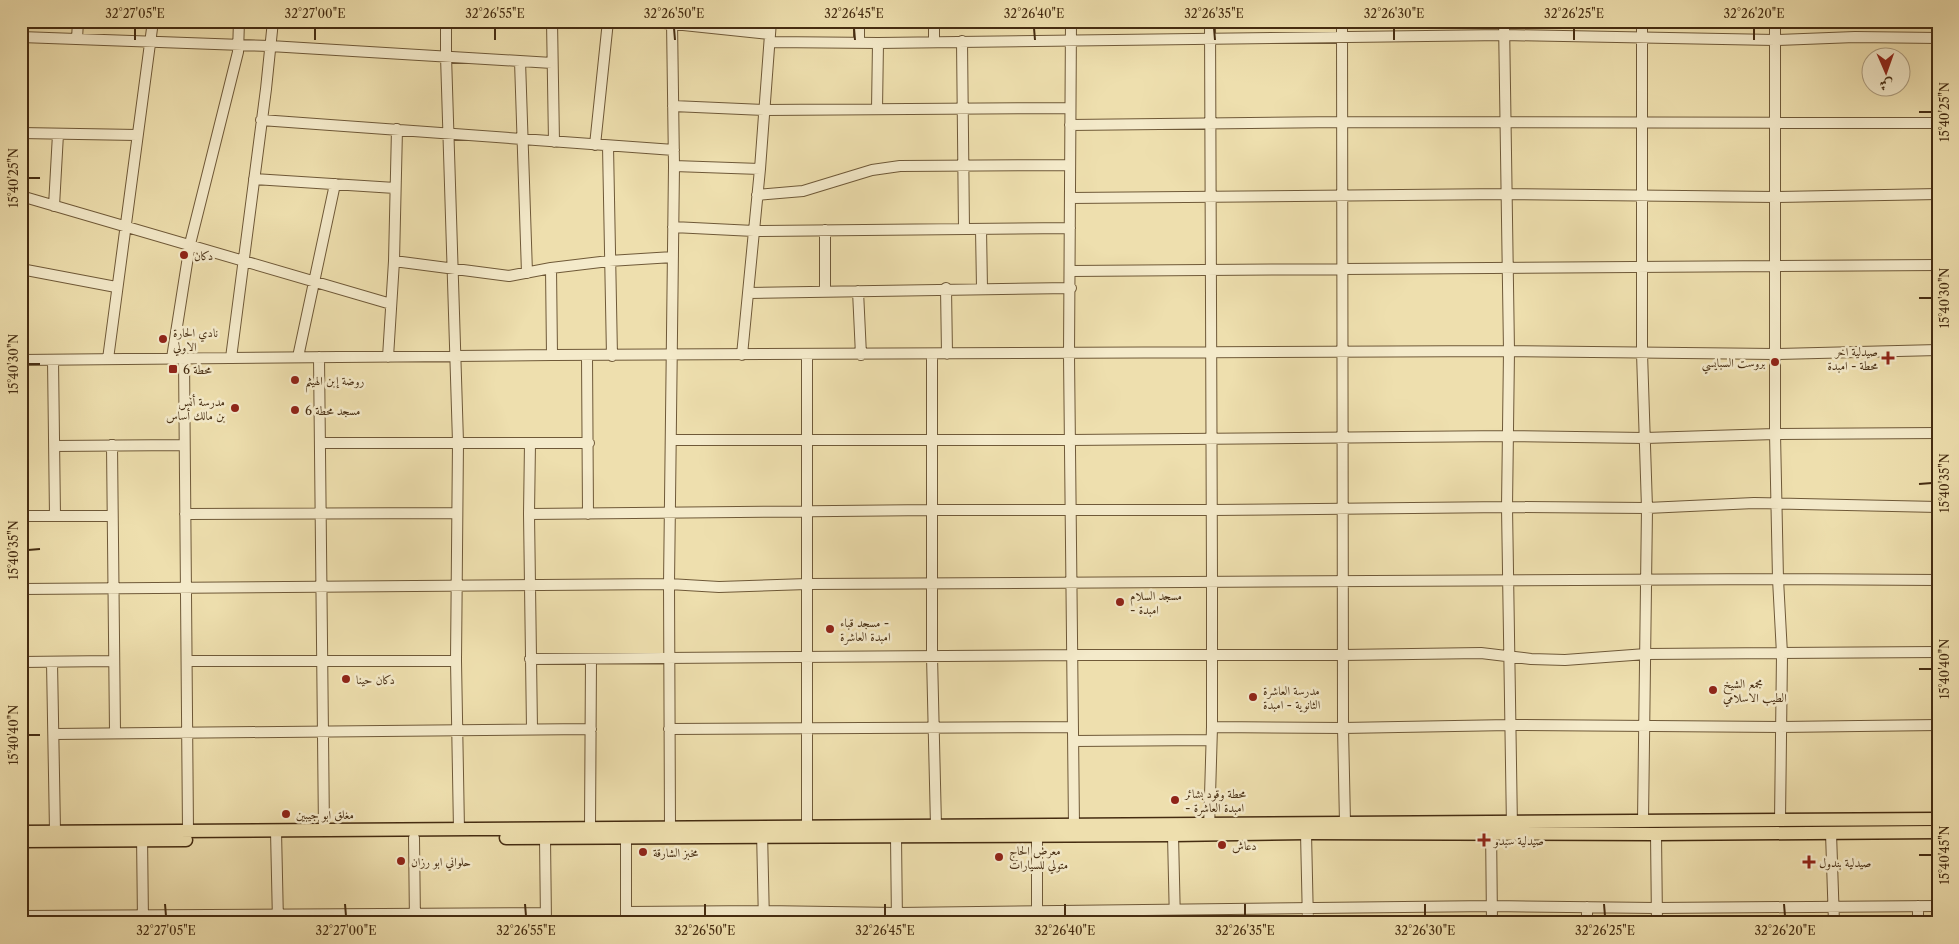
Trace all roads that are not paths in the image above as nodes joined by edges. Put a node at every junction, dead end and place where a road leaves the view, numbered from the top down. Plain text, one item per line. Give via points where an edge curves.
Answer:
1 (78, 21) edge
2 (154, 21) edge
3 (239, 21) edge
4 (273, 21) edge
5 (446, 21) edge
6 (552, 21) edge
7 (608, 21) edge
8 (645, 21) edge
9 (771, 21) edge
10 (859, 21) edge
11 (934, 21) edge
12 (1071, 21) edge
13 (1210, 21) edge
14 (1342, 21) edge
15 (1504, 21) edge
16 (1642, 21) edge
17 (1775, 21) edge
18 (672, 23) edge
19 (1504, 35) junction
20 (1342, 36) junction
21 (21, 37) edge
22 (1642, 37) junction
23 (770, 38) junction
24 (1938, 38) edge
25 (77, 39) junction
26 (1210, 39) junction
27 (1775, 40) junction
28 (934, 41) junction
29 (962, 41) junction
30 (1071, 41) junction
31 (859, 42) junction
32 (878, 42) junction
33 (151, 43) junction
34 (239, 45) junction
35 (270, 46) junction
36 (446, 56) junction
37 (520, 61) junction
38 (552, 63) junction
39 (673, 106) junction
40 (1070, 108) junction
41 (877, 109) junction
42 (962, 109) junction
43 (765, 110) junction
44 (261, 120) junction
45 (1506, 121) junction
46 (1776, 121) junction
47 (1342, 122) junction
48 (1210, 123) junction
49 (1642, 123) junction
50 (1938, 123) edge
51 (1070, 125) junction
52 (397, 129) junction
53 (21, 132) edge
54 (58, 134) junction
55 (137, 134) junction
56 (448, 134) junction
57 (522, 140) junction
58 (554, 142) junction
59 (595, 145) junction
60 (608, 146) junction
61 (674, 150) junction
62 (1070, 165) junction
63 (674, 166) junction
64 (964, 166) junction
65 (760, 169) junction
66 (254, 179) junction
67 (335, 184) junction
68 (395, 188) junction
69 (1506, 194) junction
70 (1938, 194) edge
71 (757, 195) junction
72 (21, 196) edge
73 (1643, 196) junction
74 (1210, 197) junction
75 (1342, 197) junction
76 (1775, 197) junction
77 (1070, 198) junction
78 (54, 206) junction
79 (125, 227) junction
80 (673, 227) junction
81 (1070, 228) junction
82 (964, 229) junction
83 (981, 229) junction
84 (825, 230) junction
85 (754, 231) junction
86 (190, 244) junction
87 (673, 257) junction
88 (244, 261) junction
89 (394, 261) junction
90 (609, 261) junction
91 (1938, 265) edge
92 (1775, 266) junction
93 (1508, 267) junction
94 (1643, 267) junction
95 (551, 268) junction
96 (21, 269) edge
97 (452, 269) junction
98 (1343, 269) junction
99 (1212, 270) junction
100 (1070, 271) junction
101 (527, 272) junction
102 (315, 281) junction
103 (116, 287) junction
104 (946, 288) junction
105 (982, 288) junction
106 (1071, 288) junction
107 (825, 291) junction
108 (858, 291) junction
109 (748, 293) junction
110 (391, 304) junction
111 (1938, 350) edge
112 (1343, 352) junction
113 (1509, 352) junction
114 (1212, 353) junction
115 (1642, 353) junction
116 (932, 354) junction
117 (947, 354) junction
118 (1069, 354) junction
119 (1774, 354) junction
120 (552, 355) junction
121 (672, 355) junction
122 (742, 355) junction
123 (807, 355) junction
124 (861, 355) junction
125 (587, 356) junction
126 (612, 356) junction
127 (298, 357) junction
128 (319, 357) junction
129 (388, 357) junction
130 (455, 357) junction
131 (172, 358) junction
132 (184, 358) junction
133 (231, 358) junction
134 (108, 359) junction
135 (21, 360) edge
136 (52, 360) junction
137 (1938, 433) edge
138 (1775, 434) junction
139 (1508, 436) junction
140 (1645, 438) junction
141 (1211, 439) junction
142 (1343, 439) junction
143 (671, 440) junction
144 (807, 440) junction
145 (1070, 440) junction
146 (933, 441) junction
147 (458, 442) junction
148 (320, 443) junction
149 (530, 443) junction
150 (589, 443) junction
151 (184, 444) junction
152 (112, 445) junction
153 (54, 446) junction
154 (1776, 504) junction
155 (1507, 507) junction
156 (1938, 507) edge
157 (1646, 508) junction
158 (932, 510) junction
159 (1070, 510) junction
160 (1212, 510) junction
161 (1342, 510) junction
162 (807, 511) junction
163 (671, 512) junction
164 (457, 513) junction
165 (185, 514) junction
166 (322, 514) junction
167 (529, 514) junction
168 (588, 514) junction
169 (21, 516) edge
170 (55, 516) junction
171 (112, 516) junction
172 (1646, 579) junction
173 (1778, 579) junction
174 (1508, 580) junction
175 (1938, 580) edge
176 (1212, 581) junction
177 (1344, 581) junction
178 (1071, 582) junction
179 (669, 584) junction
180 (807, 584) junction
181 (932, 584) junction
182 (530, 586) junction
183 (323, 587) junction
184 (458, 587) junction
185 (186, 588) junction
186 (113, 589) junction
187 (21, 590) edge
188 (1938, 652) edge
189 (1646, 654) junction
190 (1782, 654) junction
191 (1072, 655) junction
192 (1212, 655) junction
193 (1343, 655) junction
194 (932, 656) junction
195 (1509, 656) junction
196 (807, 657) junction
197 (591, 658) junction
198 (669, 658) junction
199 (530, 659) junction
200 (113, 660) junction
201 (187, 661) junction
202 (323, 661) junction
203 (456, 661) junction
204 (21, 662) edge
205 (52, 662) junction
206 (1510, 725) junction
207 (1938, 725) edge
208 (1644, 726) junction
209 (1073, 727) junction
210 (1212, 727) junction
211 (1781, 727) junction
212 (933, 728) junction
213 (1343, 728) junction
214 (532, 729) junction
215 (590, 729) junction
216 (670, 729) junction
217 (808, 729) junction
218 (457, 731) junction
219 (115, 732) junction
220 (187, 732) junction
221 (324, 732) junction
222 (54, 734) junction
223 (1211, 740) junction
224 (1073, 741) junction
225 (1938, 820) edge
226 (1643, 821) junction
227 (1780, 821) junction
228 (1345, 822) junction
229 (936, 826) junction
230 (1074, 826) junction
231 (807, 827) junction
232 (1512, 827) junction
233 (590, 828) junction
234 (670, 828) junction
235 (1491, 828) junction
236 (459, 830) junction
237 (1130, 830) junction
238 (1209, 830) junction
239 (55, 831) junction
240 (188, 831) junction
241 (324, 831) junction
242 (21, 832) edge
243 (762, 832) junction
244 (1938, 832) edge
245 (1306, 833) junction
246 (1656, 834) junction
247 (1831, 834) junction
248 (277, 835) junction
249 (1173, 835) junction
250 (142, 836) junction
251 (1037, 836) junction
252 (896, 837) junction
253 (414, 838) junction
254 (545, 838) junction
255 (626, 838) junction
256 (21, 841) edge
257 (1834, 905) junction
258 (1492, 906) junction
259 (1918, 906) junction
260 (1938, 906) edge
261 (1308, 907) junction
262 (1587, 907) junction
263 (1175, 908) junction
264 (1656, 908) junction
265 (764, 911) junction
266 (1037, 911) junction
267 (21, 916) edge
268 (626, 917) edge
269 (415, 918) edge
270 (488, 918) edge
271 (546, 918) edge
272 (897, 918) edge
273 (73, 919) edge
274 (143, 919) edge
275 (278, 919) edge
276 (764, 923) edge
277 (1037, 923) edge
278 (1175, 923) edge
279 (1308, 923) edge
280 (1492, 923) edge
281 (1587, 923) edge
282 (1657, 923) edge
283 (1834, 923) edge
284 (1918, 923) edge

1 - 25 street
2 - 33 street
3 - 34 street
4 - 35 street
5 - 36 street
6 - 38 street
7 - 59 street
8 - 18 street
9 - 23 street
10 - 31 street
11 - 28 street
12 - 30 street
13 - 26 street
14 - 20 street
15 - 19 street
16 - 22 street
17 - 27 street
18 - 23 street
18 - 39 street
19 - 20 street
19 - 22 street
19 - 45 street
20 - 26 street
20 - 47 street
21 - 25 street
22 - 27 street
22 - 49 street
23 - 31 street
23 - 43 street
24 - 27 street
25 - 33 street
26 - 30 street
26 - 48 street
27 - 46 street
28 - 29 street
28 - 32 street
29 - 30 street
29 - 42 street
30 - 40 street
31 - 32 street
32 - 41 street
33 - 34 street
33 - 55 street
34 - 35 street
34 - 86 street
35 - 36 street
35 - 44 street
36 - 37 street
36 - 56 street
37 - 38 street
37 - 57 street
38 - 58 street
39 - 43 street
39 - 61 street
40 - 42 street
40 - 51 street
41 - 42 street
41 - 43 street
42 - 64 street
43 - 65 street
44 - 52 street
44 - 66 street
45 - 47 street
45 - 49 street
45 - 69 street
46 - 49 street
46 - 50 street
46 - 76 street
47 - 48 street
47 - 75 street
48 - 51 street
48 - 74 street
49 - 73 street
51 - 62 street
52 - 56 street
52 - 68 street
53 - 54 street
54 - 55 street
54 - 78 street
55 - 79 street
56 - 57 street
56 - 97 street
57 - 58 street
57 - 101 street
58 - 59 street
59 - 60 street
60 - 61 street
60 - 90 street
61 - 63 street
62 - 64 street
62 - 77 street
63 - 65 street
63 - 80 street
64 - 71 street via 885,168 803,191
64 - 82 street
65 - 71 street
66 - 67 street
66 - 88 street
67 - 68 street
67 - 102 street
68 - 89 street
69 - 73 street
69 - 75 street
69 - 93 street
70 - 76 street
71 - 85 street
72 - 78 street
73 - 76 street
73 - 94 street
74 - 75 street
74 - 77 street
74 - 99 street
75 - 98 street
76 - 92 street
77 - 81 street
78 - 79 street
79 - 86 street
79 - 103 street
80 - 85 street
80 - 87 street
81 - 83 street
81 - 100 street
82 - 83 street
82 - 84 street
83 - 105 street
84 - 85 street
84 - 107 street
85 - 109 street
86 - 88 street
86 - 131 street
87 - 90 street
87 - 121 street
88 - 102 street
88 - 133 street
89 - 97 street
89 - 110 street
90 - 95 street
90 - 126 street
91 - 92 street
92 - 94 street
92 - 119 street
93 - 94 street
93 - 98 street
93 - 113 street
94 - 115 street
95 - 101 street
95 - 120 street
96 - 103 street
97 - 101 street via 509,276
97 - 130 street
98 - 99 street
98 - 112 street
99 - 100 street
99 - 114 street
100 - 106 street
102 - 110 street
102 - 127 street
103 - 134 street
104 - 105 street
104 - 108 street
104 - 117 street
105 - 106 street
106 - 118 street
107 - 108 street
107 - 109 street
108 - 124 street
109 - 122 street
110 - 129 street
111 - 119 street
112 - 113 street
112 - 114 street
112 - 142 street
113 - 115 street
113 - 139 street
114 - 118 street
114 - 141 street
115 - 119 street
115 - 140 street
116 - 117 street
116 - 124 street
116 - 146 street
117 - 118 street
118 - 145 street
119 - 138 street
120 - 125 street
120 - 130 street
121 - 122 street
121 - 126 street
121 - 143 street
122 - 123 street
123 - 124 street
123 - 144 street
125 - 126 street
125 - 150 street
127 - 128 street
127 - 133 street
128 - 129 street
128 - 148 street
129 - 130 street
130 - 147 street
131 - 132 street
131 - 134 street
132 - 133 street
132 - 151 street
134 - 136 street
135 - 136 street
136 - 153 street
137 - 138 street
138 - 140 street
138 - 154 street
139 - 140 street
139 - 142 street
139 - 155 street
140 - 157 street
141 - 142 street
141 - 145 street
141 - 160 street
142 - 161 street
143 - 144 street
143 - 163 street
144 - 146 street
144 - 162 street
145 - 146 street
145 - 159 street
146 - 158 street
147 - 148 street
147 - 149 street
147 - 164 street
148 - 166 street
149 - 150 street
149 - 167 street
150 - 168 street
151 - 152 street
151 - 165 street
152 - 153 street
152 - 171 street
153 - 170 street
154 - 156 street
154 - 157 street
154 - 173 street
155 - 157 street
155 - 161 street
155 - 174 street
157 - 172 street
158 - 159 street
158 - 162 street
158 - 181 street
159 - 160 street
159 - 178 street
160 - 161 street
160 - 176 street
161 - 177 street
162 - 163 street
162 - 180 street
163 - 168 street
163 - 179 street
164 - 166 street
164 - 184 street
165 - 166 street
165 - 185 street
166 - 183 street
167 - 168 street
167 - 182 street
169 - 170 street
170 - 171 street
171 - 186 street
172 - 173 street
172 - 174 street
172 - 189 street
173 - 175 street
173 - 190 street
174 - 177 street
174 - 195 street
176 - 177 street
176 - 178 street
176 - 192 street
177 - 193 street
178 - 181 street
178 - 191 street
179 - 180 street via 719,588
179 - 182 street
179 - 198 street
180 - 181 street
180 - 196 street
181 - 194 street
182 - 184 street
182 - 199 street
183 - 184 street
183 - 185 street
183 - 202 street
184 - 203 street
185 - 186 street
185 - 201 street
186 - 187 street
186 - 200 street
188 - 190 street
189 - 190 street
189 - 195 street via 1565,660
189 - 208 street
190 - 211 street
191 - 192 street
191 - 194 street
191 - 209 street
192 - 193 street
192 - 210 street
193 - 195 street via 1481,653
193 - 213 street
194 - 196 street
194 - 212 street
195 - 206 street
196 - 198 street
196 - 217 street
197 - 198 street
197 - 199 street
197 - 215 street
198 - 216 street
199 - 214 street
200 - 205 street
200 - 219 street
201 - 202 street
201 - 220 street
202 - 203 street
202 - 221 street
203 - 218 street
204 - 205 street
205 - 222 street
206 - 208 street
206 - 213 street
206 - 232 street
207 - 211 street
208 - 211 street
208 - 226 street
209 - 212 street
209 - 224 street
210 - 213 street
210 - 223 street
211 - 227 street
212 - 217 street
212 - 229 street
213 - 228 street
214 - 215 street
214 - 218 street
215 - 233 street
216 - 217 street
216 - 234 street
217 - 231 street
218 - 221 street
218 - 236 street
219 - 220 street
219 - 222 street
220 - 221 street
220 - 240 street
221 - 241 street
222 - 239 street
223 - 224 street
223 - 238 street
224 - 230 street
225 - 227 main road
226 - 227 main road
226 - 232 main road
228 - 235 main road
228 - 238 main road
229 - 230 main road
229 - 231 main road
230 - 237 main road
231 - 243 main road
232 - 235 main road
232 - 246 main road
233 - 234 main road
233 - 236 main road
234 - 243 main road
235 - 245 main road
235 - 258 street
236 - 241 main road
237 - 238 main road
237 - 249 main road
237 - 251 main road
238 - 245 main road
238 - 249 main road
239 - 242 main road
239 - 250 main road
240 - 248 main road
240 - 250 main road
241 - 248 main road
243 - 252 main road
243 - 255 main road
243 - 265 street
244 - 247 main road
245 - 261 street
246 - 247 main road
246 - 264 street
247 - 257 street
248 - 250 main road
248 - 253 main road
248 - 275 street
249 - 263 street
250 - 256 main road
250 - 274 street
251 - 252 main road
251 - 266 street
252 - 272 street
253 - 254 main road
253 - 269 street
254 - 255 main road
254 - 271 street
255 - 268 street
257 - 259 street
257 - 264 street
257 - 283 street
258 - 261 street
258 - 262 street
258 - 280 street
259 - 260 street
259 - 284 street
261 - 263 street
261 - 279 street
262 - 264 street
262 - 281 street
263 - 266 street
263 - 278 street
264 - 282 street
265 - 268 street
265 - 272 street
265 - 276 street
266 - 272 street
266 - 277 street
267 - 273 street
269 - 270 street
269 - 275 street
270 - 271 street
273 - 274 street
274 - 275 street

